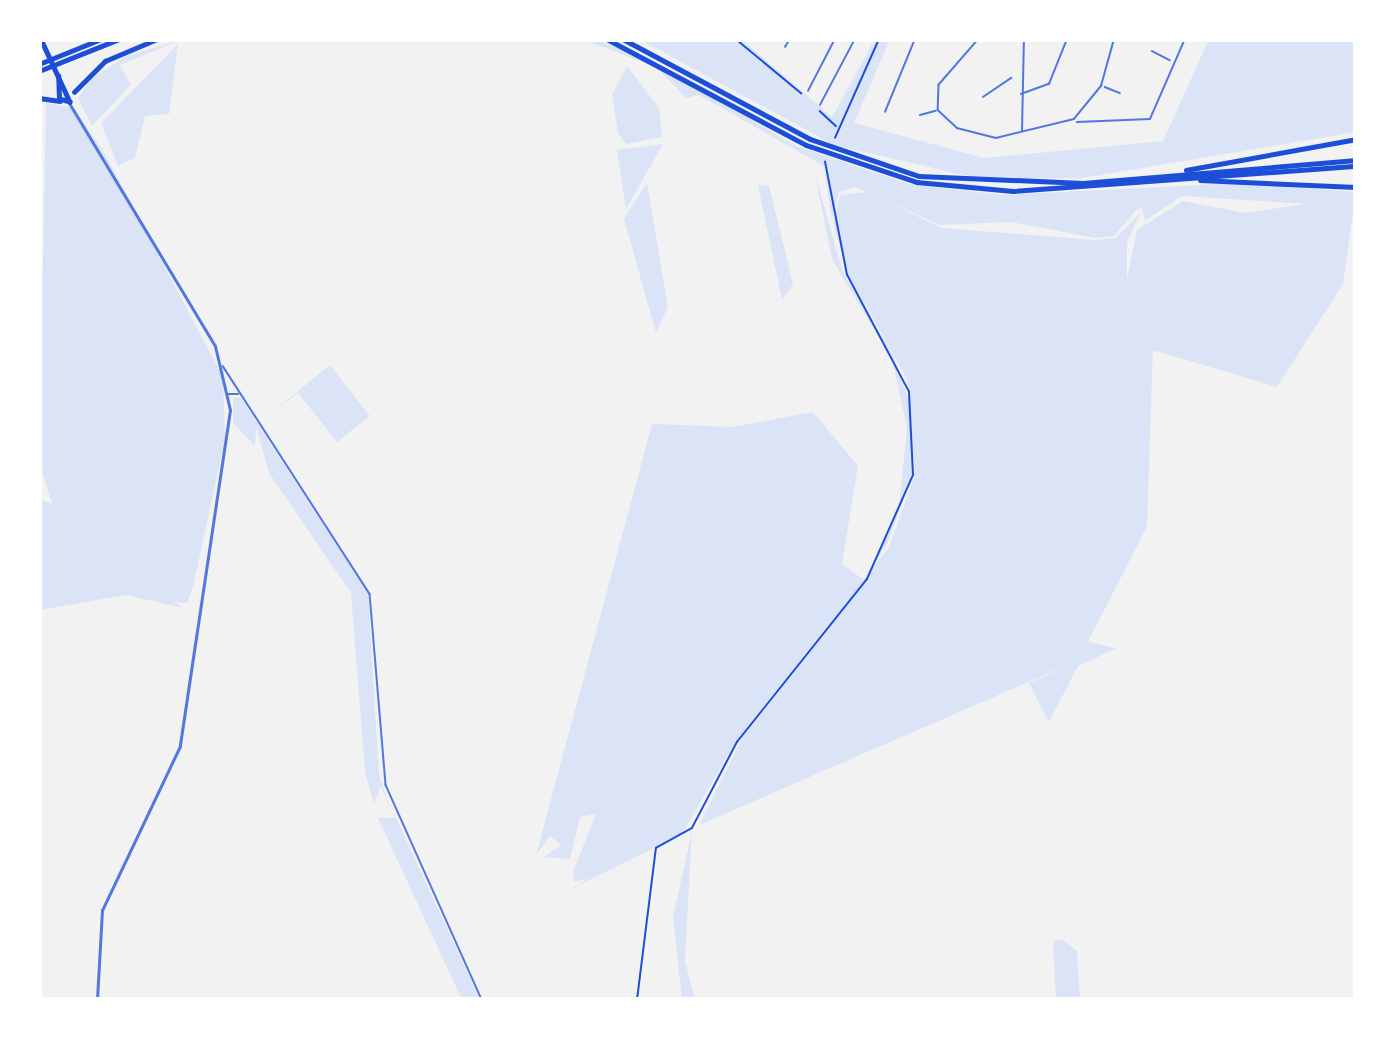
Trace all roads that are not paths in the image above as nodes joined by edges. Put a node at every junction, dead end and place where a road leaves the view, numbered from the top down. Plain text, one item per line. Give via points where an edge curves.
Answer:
1 (41, 39) edge
2 (101, 39) edge
3 (119, 39) edge
4 (157, 39) edge
5 (607, 39) edge
6 (623, 39) edge
7 (790, 39) edge
8 (835, 39) edge
9 (855, 39) edge
10 (915, 39) edge
11 (979, 39) edge
12 (1024, 39) edge
13 (1067, 39) edge
14 (1114, 39) edge
15 (1185, 39) edge
16 (785, 47) dead end
17 (1152, 51) dead end
18 (1173, 61) junction
19 (39, 68) edge
20 (1015, 79) junction
21 (1101, 86) junction
22 (63, 87) junction
23 (808, 91) dead end
24 (1120, 93) dead end
25 (1017, 94) junction
26 (983, 97) dead end
27 (39, 98) edge
28 (69, 99) junction
29 (820, 105) dead end
30 (938, 110) junction
31 (886, 112) dead end
32 (920, 116) dead end
33 (1074, 119) junction
34 (1022, 135) junction
35 (1356, 139) edge
36 (1353, 163) edge
37 (1156, 176) junction
38 (1179, 180) junction
39 (1356, 186) edge
40 (223, 366) junction
41 (228, 394) junction
42 (241, 395) junction
43 (97, 1000) edge
44 (482, 1000) edge

1 - 22 main road
2 - 19 main road
3 - 19 main road
4 - 28 main road via 105,61
5 - 38 main road via 878,172 1013,191
6 - 37 main road via 810,140 920,176 1013,185
7 - 16 street
8 - 23 street
9 - 29 street
10 - 31 street
11 - 30 street via 939,85
12 - 20 street
13 - 25 street via 1049,84
14 - 21 street
15 - 18 street
17 - 18 street
18 - 33 street via 1150,119 1086,129
20 - 25 street
20 - 26 street
21 - 24 street
21 - 33 street
22 - 28 main road
22 - 28 main road
25 - 34 street
27 - 28 main road
28 - 40 street
30 - 32 street
30 - 34 street via 974,136
33 - 34 street
35 - 37 main road
36 - 37 main road
36 - 38 main road
38 - 39 main road
40 - 41 street
40 - 42 street
41 - 42 street
41 - 43 street via 180,746 102,910
42 - 44 street via 370,594 386,785

